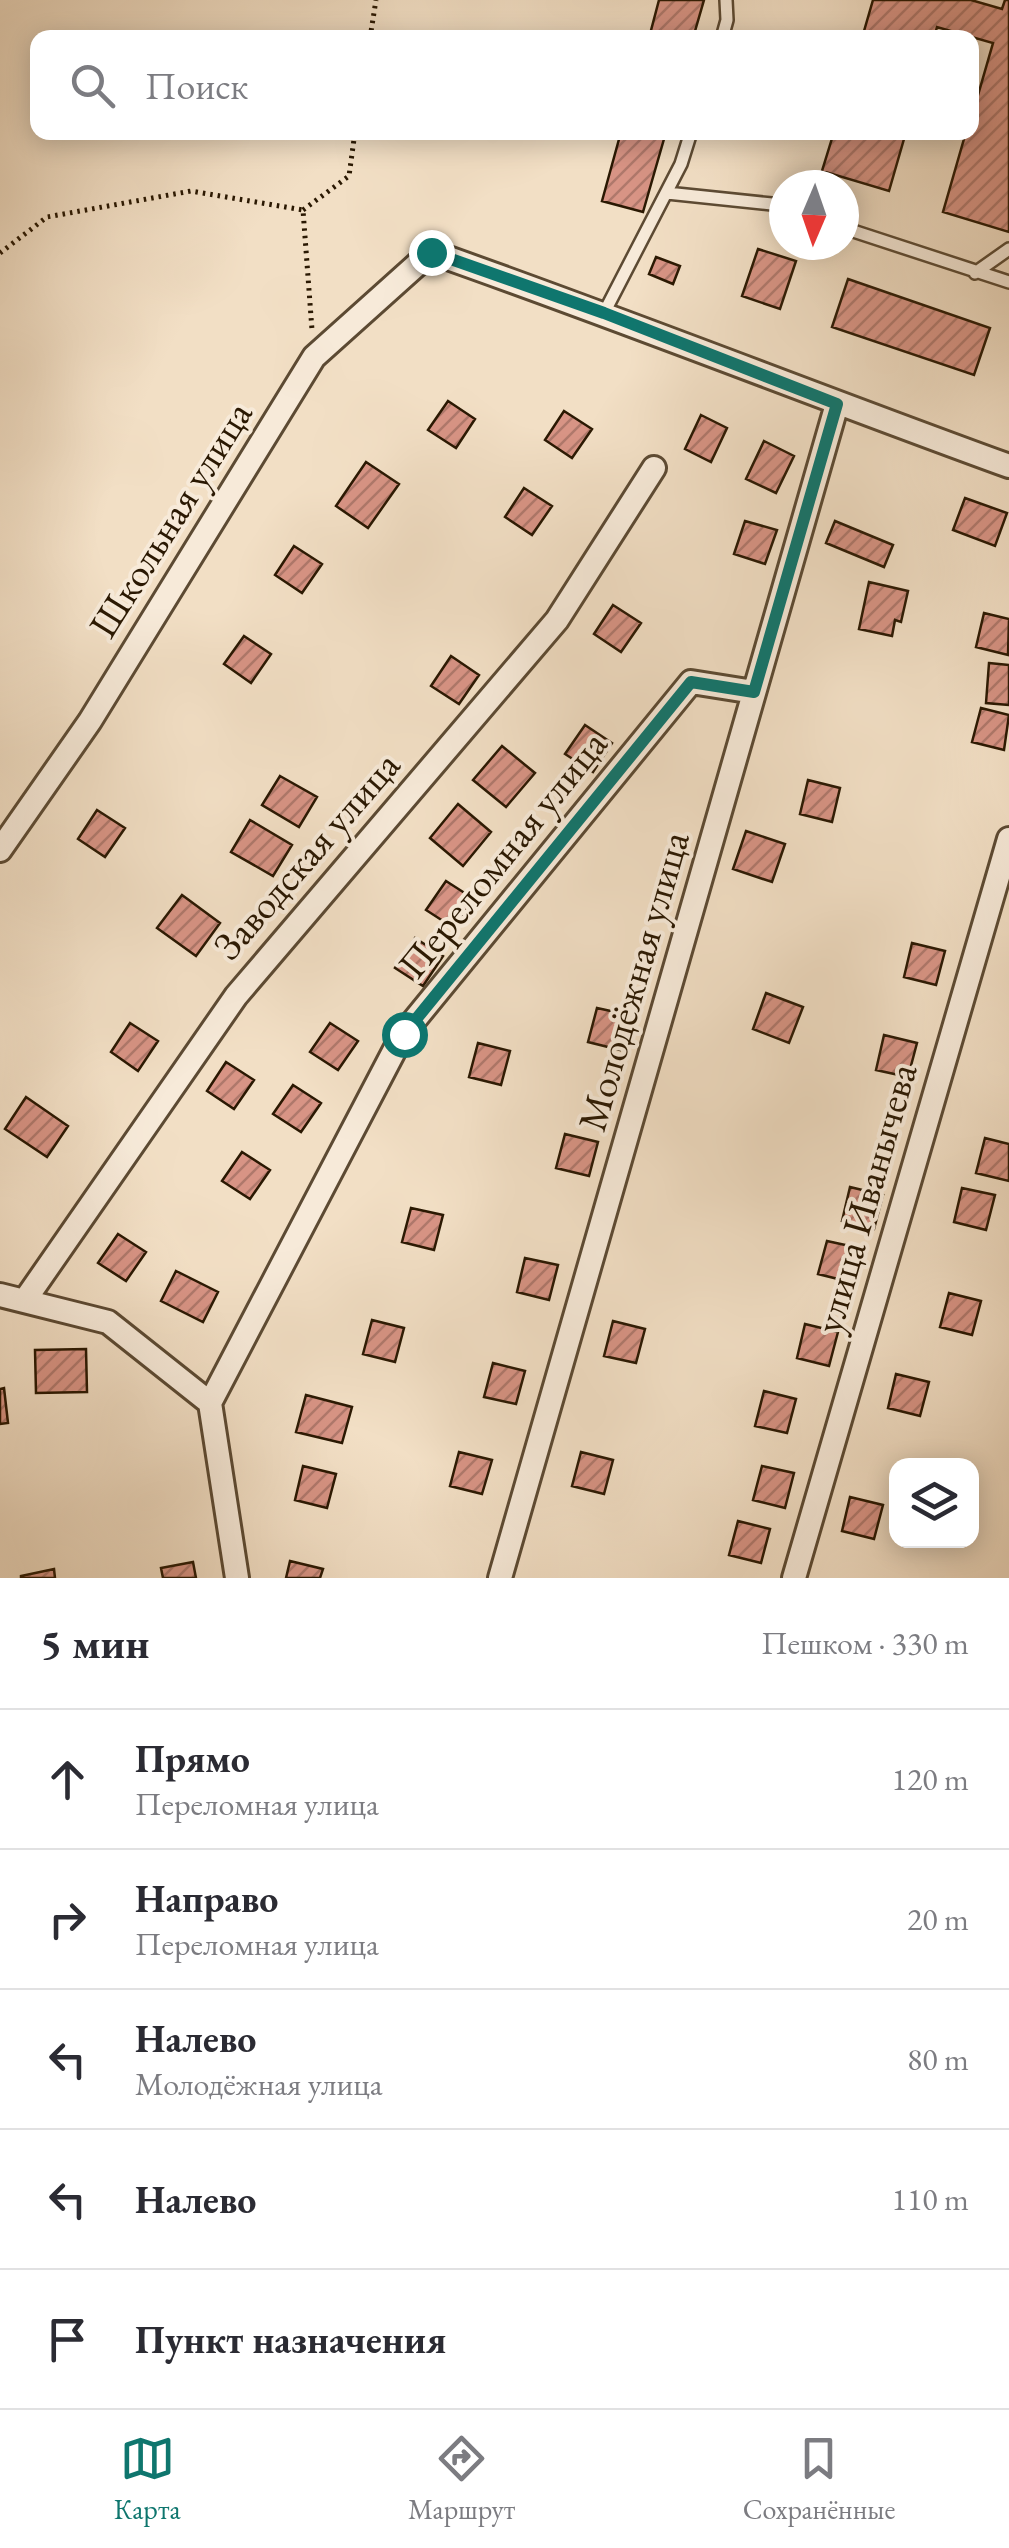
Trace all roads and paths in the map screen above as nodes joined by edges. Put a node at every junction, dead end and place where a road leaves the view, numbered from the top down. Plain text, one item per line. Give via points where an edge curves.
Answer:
1 (376, 0) edge
2 (726, 0) edge
3 (371, 30) edge
4 (724, 30) edge
5 (355, 140) edge
6 (690, 140) edge
7 (666, 194) junction
8 (769, 204) edge
9 (303, 210) junction
10 (859, 233) edge
11 (1009, 249) edge
12 (0, 253) edge
13 (975, 273) junction
14 (1009, 282) edge
15 (604, 313) junction
16 (314, 358) junction
17 (837, 404) junction
18 (1009, 466) edge
19 (654, 468) dead end
20 (754, 692) junction
21 (1009, 839) edge
22 (0, 850) edge
23 (0, 1295) edge
24 (25, 1300) junction
25 (210, 1403) junction
26 (237, 1578) edge
27 (500, 1578) edge
28 (794, 1578) edge

1 - 3 path
2 - 4 lane
5 - 9 path via 349,176
6 - 7 lane
7 - 8 lane
7 - 15 lane
9 - 12 path via 190,191 48,218
9 - 16 path
10 - 13 lane
11 - 13 lane
13 - 14 lane
15 - 16 street, Школьная улица via 431,252
15 - 17 street
16 - 22 street, Школьная улица via 90,721
17 - 18 street
17 - 20 street, Молодёжная улица
19 - 24 street, Заводская улица via 556,620 236,996
20 - 25 street, Переломная улица via 691,682 404,1034
20 - 27 street, Молодёжная улица
21 - 28 street, улица Иванычева
23 - 24 street
24 - 25 street via 108,1322
25 - 26 street

